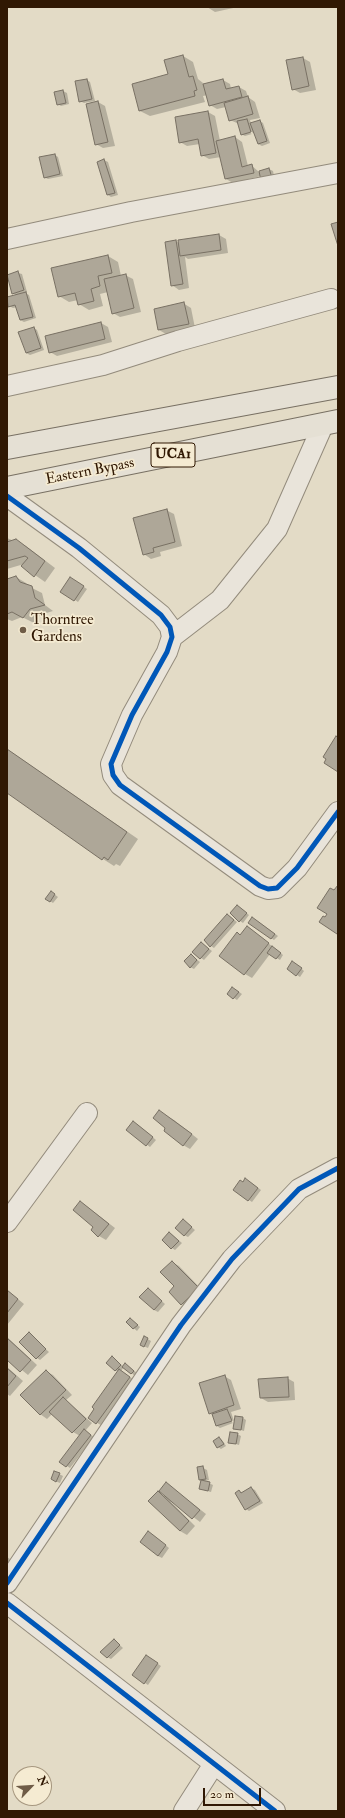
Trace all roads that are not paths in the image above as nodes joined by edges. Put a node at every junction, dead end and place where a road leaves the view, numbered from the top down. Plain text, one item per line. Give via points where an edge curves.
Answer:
1 (338, 173) edge
2 (7, 239) edge
3 (331, 299) dead end
4 (7, 386) edge
5 (338, 387) edge
6 (331, 423) edge
7 (7, 448) edge
8 (7, 488) edge
9 (7, 496) edge
10 (172, 637) junction
11 (338, 812) edge
12 (87, 1113) dead end
13 (338, 1168) edge
14 (7, 1222) edge
15 (7, 1583) edge
16 (7, 1604) edge
17 (214, 1764) junction
18 (184, 1811) edge
19 (275, 1811) edge

1 - 2 street via 131,212
3 - 4 street via 178,341 103,366
5 - 7 main road, UCA1
6 - 8 main road, Eastern Bypass / UCA1
6 - 10 street via 277,529 220,600
9 - 10 street via 79,548 161,615 170,627
10 - 11 street via 167,652 132,715 111,764 120,786 260,886 268,889 277,888 297,868
12 - 14 street
13 - 15 street via 299,1189 232,1259 181,1325
16 - 17 street
17 - 18 street
17 - 19 street

